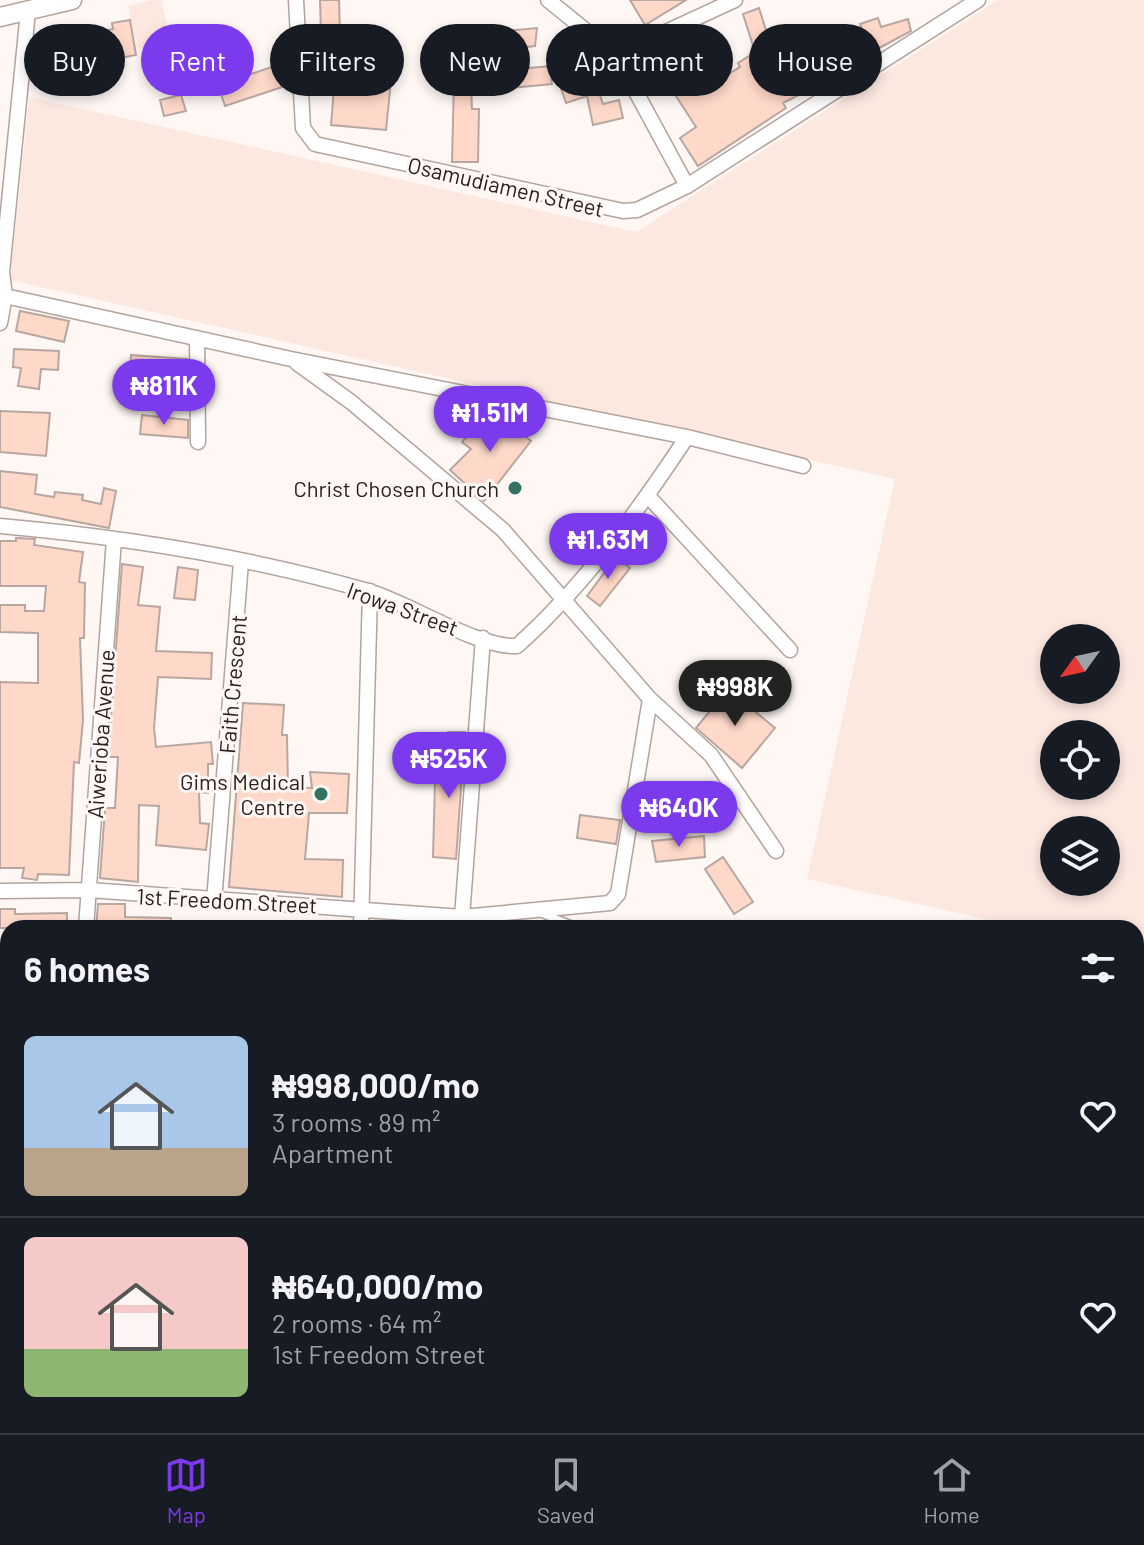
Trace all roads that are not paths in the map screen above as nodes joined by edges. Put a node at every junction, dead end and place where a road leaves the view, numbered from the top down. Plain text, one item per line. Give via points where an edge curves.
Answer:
1 (72, 0) edge
2 (296, 0) edge
3 (548, 0) edge
4 (735, 0) edge
5 (978, 0) edge
6 (28, 11) junction
7 (0, 17) edge
8 (578, 24) edge
9 (683, 24) edge
10 (638, 96) edge
11 (687, 186) junction
12 (1, 272) edge
13 (5, 296) junction
14 (0, 323) edge
15 (197, 338) junction
16 (291, 359) junction
17 (356, 372) junction
18 (351, 402) junction
19 (687, 437) junction
20 (198, 442) dead end
21 (803, 466) dead end
22 (648, 496) junction
23 (0, 526) edge
24 (114, 539) junction
25 (241, 562) junction
26 (370, 591) junction
27 (562, 601) junction
28 (483, 638) junction
29 (790, 650) dead end
30 (650, 699) junction
31 (776, 851) dead end
32 (89, 890) junction
33 (0, 891) edge
34 (214, 901) junction
35 (364, 907) junction
36 (535, 911) junction
37 (462, 917) junction
38 (87, 920) edge
39 (362, 920) edge
40 (558, 920) edge

1 - 6 street
2 - 11 street, Osamudiamen Street via 303,128 315,144 612,210 637,210
3 - 8 street
4 - 9 street
5 - 11 street, Osamudiamen Street
6 - 7 street
6 - 12 street
10 - 11 street
12 - 13 street
13 - 14 street
13 - 15 street
15 - 16 street
15 - 20 street
16 - 17 street
16 - 18 street
17 - 18 street
17 - 19 street
18 - 27 street via 503,530
19 - 21 street
19 - 22 street
22 - 27 street
22 - 29 street
23 - 24 street, Irowa Street
24 - 25 street, Irowa Street
24 - 32 street, Aiwerioba Avenue
25 - 26 street, Irowa Street
25 - 34 street, Faith Crescent
26 - 28 street, Irowa Street
26 - 35 street
27 - 28 street via 517,646
27 - 30 street
28 - 37 street, Irowa Street
30 - 31 street via 711,755
30 - 36 street, 1st Freedom Street via 618,894 597,906
32 - 33 street, 1st Freedom Street
32 - 34 street, 1st Freedom Street
32 - 38 street, Aiwerioba Avenue
34 - 35 street, 1st Freedom Street
35 - 37 street, 1st Freedom Street
35 - 39 street
36 - 37 street, 1st Freedom Street
36 - 40 lane

